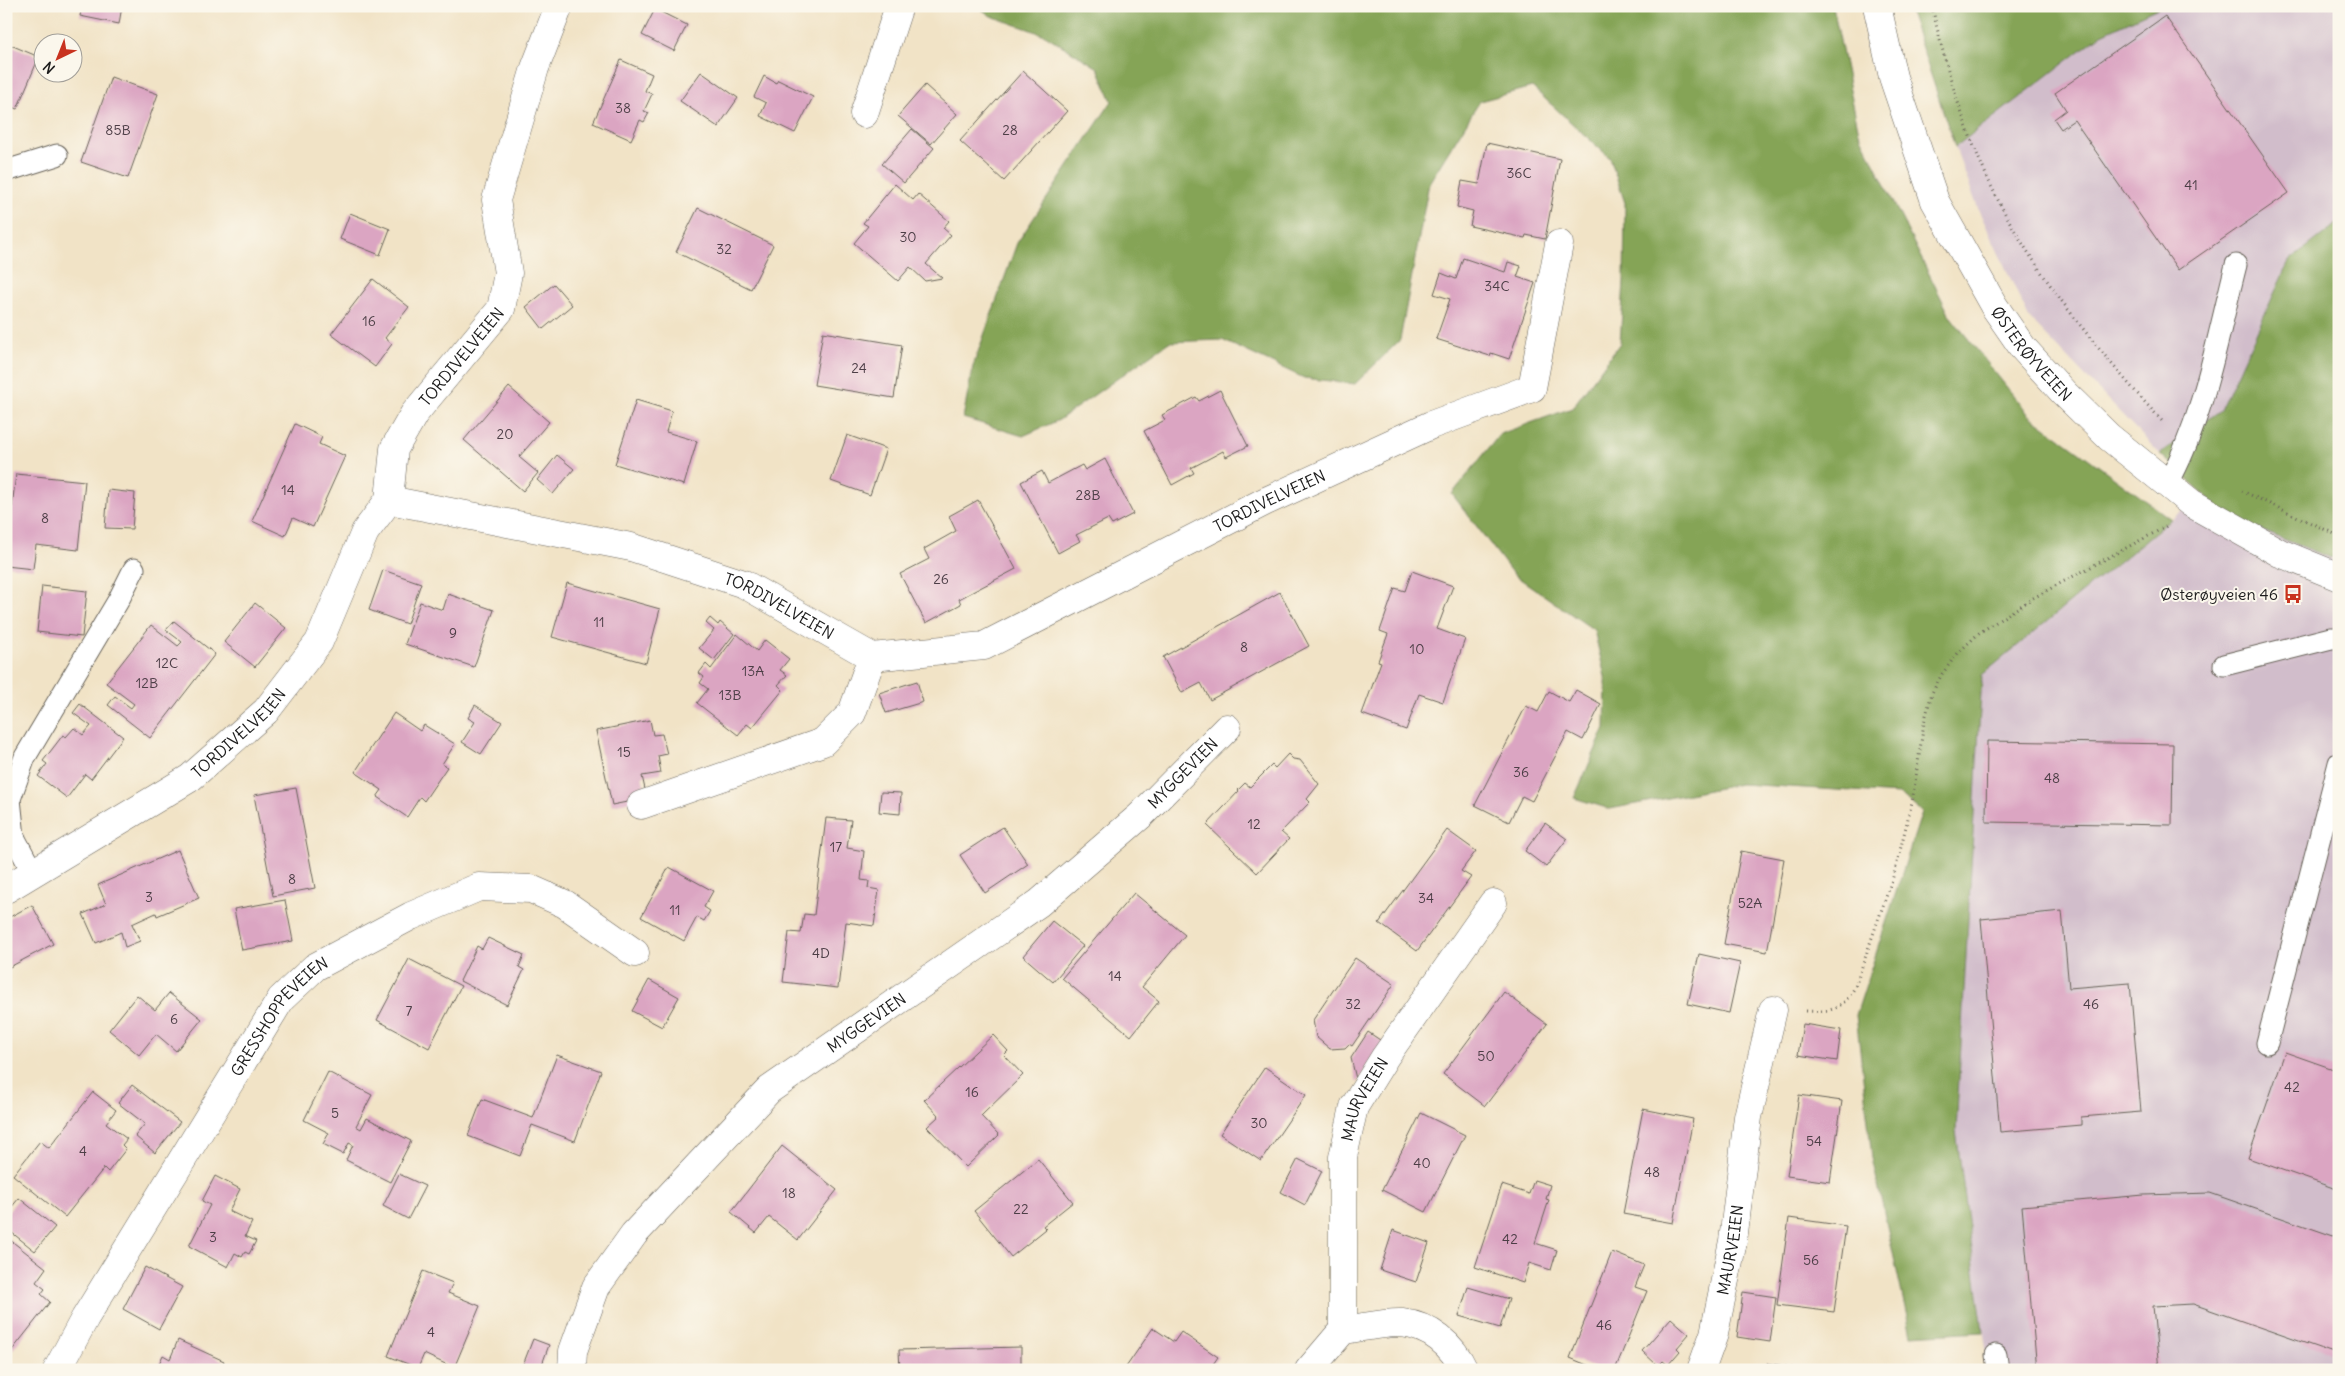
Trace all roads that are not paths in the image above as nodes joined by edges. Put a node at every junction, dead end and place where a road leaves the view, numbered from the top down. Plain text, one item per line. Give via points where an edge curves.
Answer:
1 (559, 6) edge
2 (899, 6) edge
3 (1877, 6) edge
4 (864, 114) dead end
5 (57, 155) dead end
6 (6, 171) edge
7 (1559, 244) dead end
8 (2236, 266) dead end
9 (2167, 485) junction
10 (389, 500) junction
11 (134, 570) dead end
12 (2339, 577) edge
13 (2339, 638) edge
14 (872, 657) junction
15 (2224, 664) dead end
16 (1227, 728) dead end
17 (2339, 763) edge
18 (641, 804) dead end
19 (33, 873) junction
20 (6, 889) edge
21 (1492, 903) dead end
22 (635, 953) dead end
23 (1773, 1010) road end
24 (2267, 1042) dead end
25 (1343, 1330) junction
26 (57, 1370) edge
27 (572, 1370) edge
28 (1309, 1370) edge
29 (1464, 1370) edge
30 (1701, 1370) edge

1 - 10 street, TORDIVELVEIEN via 535,68 496,200 508,273 501,309 414,414 394,449
2 - 4 street
3 - 9 street, ØSTERØYVEIEN via 1892,77 1935,201 1994,306 2023,348 2064,393 2109,437
5 - 6 lane
7 - 14 street, TORDIVELVEIEN via 1532,388 1431,425 1282,494 984,646
8 - 9 lane via 2199,405 2186,446
9 - 12 street, ØSTERØYVEIEN via 2191,503 2280,553
10 - 14 street, TORDIVELVEIEN via 631,547 744,584
10 - 19 street, TORDIVELVEIEN via 365,532 319,642 266,711 190,778
11 - 19 lane via 25,757 10,799 14,837
13 - 15 lane
14 - 18 street via 852,713 823,742
16 - 27 street, MYGGEVIEN via 1140,816 1039,903 769,1090 634,1234 596,1287 574,1351
17 - 24 lane
19 - 20 street, TORDIVELVEIEN
21 - 25 street, MAURVEIEN via 1354,1106 1343,1157
22 - 26 street, GRESSHOPPEVEIEN via 565,904 531,889 479,887 411,916 314,967 282,999
23 - 30 street, MAURVEIEN via 1748,1117 1733,1241 1714,1334
25 - 28 street
25 - 29 street via 1402,1323 1434,1333 1458,1356

